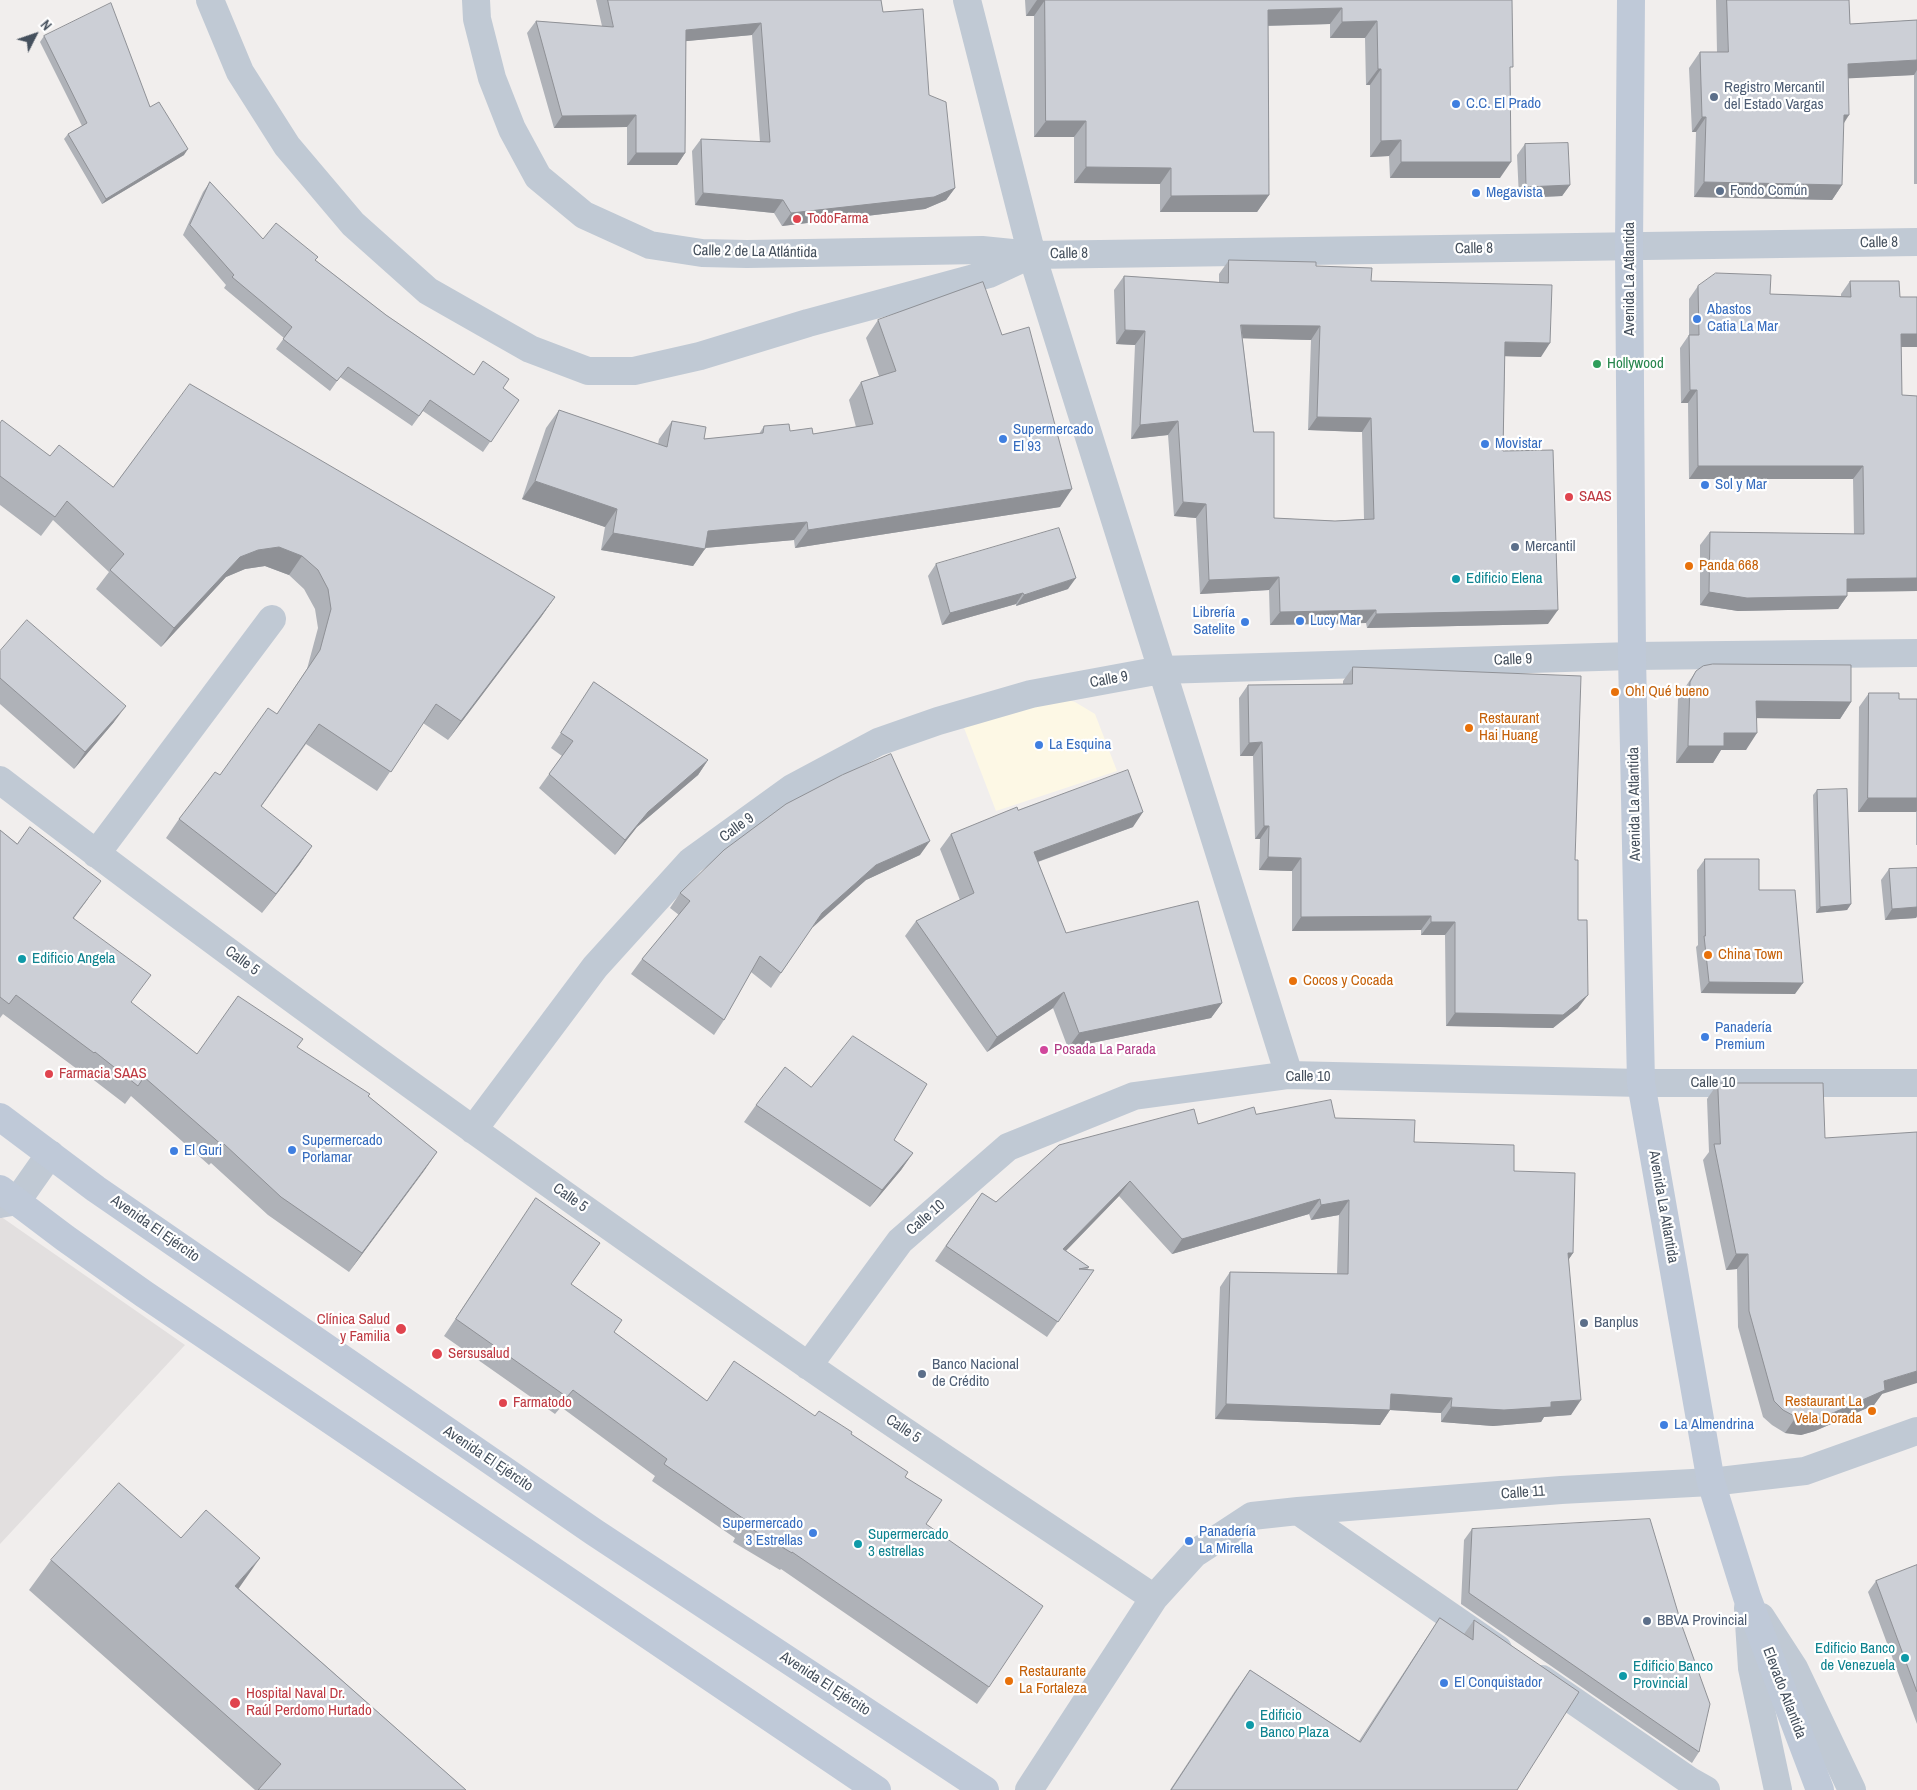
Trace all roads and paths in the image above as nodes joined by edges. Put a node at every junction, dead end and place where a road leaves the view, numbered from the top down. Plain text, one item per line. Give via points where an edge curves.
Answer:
1 (210, 0) edge
2 (476, 0) edge
3 (966, 0) edge
4 (1630, 0) edge
5 (1917, 242) edge
6 (1629, 247) junction
7 (1032, 255) junction
8 (272, 619) dead end
9 (1917, 653) edge
10 (1632, 656) junction
11 (1161, 670) junction
12 (0, 780) edge
13 (96, 854) junction
14 (1289, 1075) junction
15 (1641, 1083) junction
16 (1917, 1083) edge
17 (0, 1117) edge
18 (473, 1130) junction
19 (50, 1154) junction
20 (6, 1198) edge
21 (808, 1366) junction
22 (1917, 1431) edge
23 (1711, 1482) junction
24 (1298, 1511) junction
25 (1747, 1597) junction
26 (1154, 1598) junction
27 (877, 1790) edge
28 (985, 1790) edge
29 (1029, 1790) edge
30 (1706, 1790) edge
31 (1778, 1790) edge
32 (1820, 1790) edge
33 (1852, 1790) edge

1 - 7 street via 240,72 287,146 353,224 428,291 530,349 588,371 634,371 700,356 989,274
2 - 7 street, Calle 2 de La Atlántida via 477,19 492,78 512,129 538,177 584,215 650,245 702,253 982,250
3 - 7 street
4 - 6 main road, Avenida La Atlantida
5 - 6 street, Calle 8
6 - 7 street, Calle 8
6 - 10 main road, Avenida La Atlantida
7 - 11 street
8 - 13 street
9 - 10 street, Calle 9
10 - 11 street, Calle 9
10 - 15 main road, Avenida La Atlantida
11 - 14 street
11 - 18 street, Calle 9 via 1031,694 938,721 878,742 792,788 691,861 595,967
12 - 13 street, Calle 5
13 - 18 street, Calle 5
14 - 15 street, Calle 10
14 - 21 street, Calle 10 via 1134,1096 1008,1147 900,1241
15 - 16 street, Calle 10
15 - 23 main road, Avenida La Atlantida
17 - 19 main road, Avenida El Ejército
18 - 21 street, Calle 5
19 - 20 street
19 - 28 main road, Avenida El Ejército via 594,1532
20 - 27 main road
21 - 26 street, Calle 5
22 - 23 street, Calle 11 via 1804,1472
23 - 24 street, Calle 11 via 1561,1490
23 - 25 main road, Avenida La Atlantida
24 - 26 street, Calle 11 via 1252,1516 1194,1554
24 - 30 street
25 - 31 street via 1752,1668
25 - 32 main road, Elevado Atlantida
25 - 33 street via 1794,1668
26 - 29 street, Calle 11

